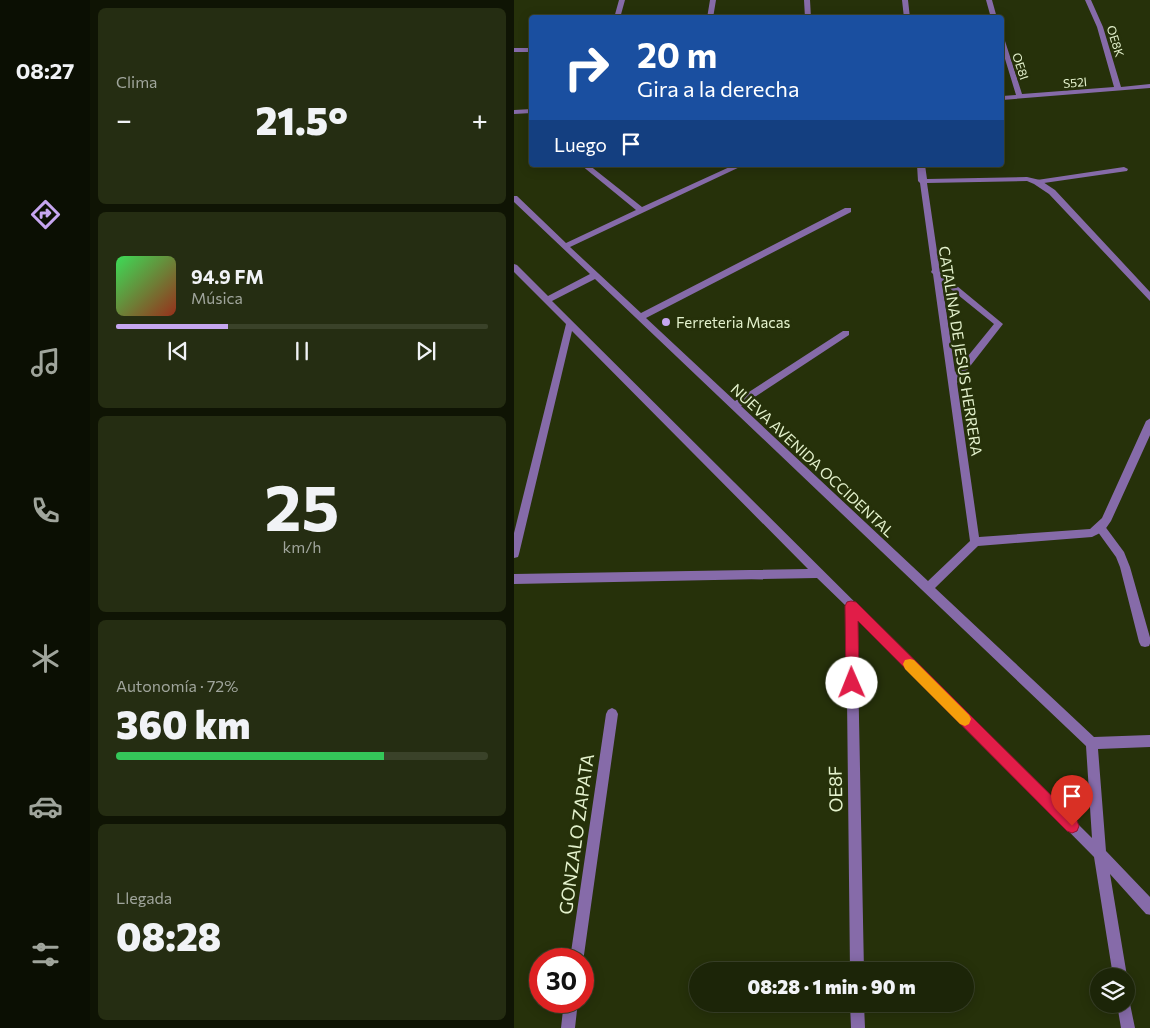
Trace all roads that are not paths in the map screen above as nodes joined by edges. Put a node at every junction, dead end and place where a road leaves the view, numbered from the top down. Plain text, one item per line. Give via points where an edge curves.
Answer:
1 (622, 0) edge
2 (713, 0) edge
3 (807, 0) edge
4 (904, 0) edge
5 (988, 0) edge
6 (1088, 0) edge
7 (618, 15) edge
8 (710, 15) edge
9 (808, 15) edge
10 (906, 15) edge
11 (993, 15) edge
12 (1004, 46) edge
13 (514, 50) edge
14 (529, 50) edge
15 (1150, 86) edge
16 (1118, 89) junction
17 (1004, 98) edge
18 (1020, 98) junction
19 (529, 111) edge
20 (514, 112) edge
21 (587, 167) edge
22 (736, 167) edge
23 (921, 167) edge
24 (1124, 169) dead end
25 (922, 181) junction
26 (1037, 182) junction
27 (514, 198) edge
28 (848, 210) dead end
29 (642, 211) junction
30 (565, 246) junction
31 (514, 267) edge
32 (935, 272) junction
33 (595, 275) junction
34 (1150, 299) edge
35 (547, 300) junction
36 (641, 317) junction
37 (570, 324) junction
38 (846, 333) dead end
39 (953, 381) junction
40 (734, 406) junction
41 (1150, 421) edge
42 (1100, 528) junction
43 (975, 542) junction
44 (514, 554) edge
45 (818, 573) junction
46 (514, 578) edge
47 (928, 588) junction
48 (851, 606) junction
49 (1145, 642) dead end
50 (612, 714) dead end
51 (1150, 741) edge
52 (1092, 748) junction
53 (1100, 854) junction
54 (1150, 909) edge
55 (580, 948) edge
56 (857, 962) edge
57 (1119, 968) edge
58 (857, 1012) edge
59 (570, 1013) edge
60 (1126, 1013) edge
61 (568, 1028) edge
62 (858, 1028) edge
63 (1128, 1028) edge

1 - 7 street
2 - 8 street
3 - 9 street
4 - 10 street
5 - 11 street
6 - 16 street, OE8K via 1100,27
12 - 18 street, OE8I
13 - 14 street
15 - 16 street, S52I
16 - 18 street, S52I
17 - 18 street, S52I
19 - 20 street
21 - 29 street
22 - 29 street
23 - 25 street, CATALINA DE JESUS HERRERA
24 - 26 street
25 - 26 street via 1027,179
25 - 32 street, CATALINA DE JESUS HERRERA
26 - 34 street via 1058,198
27 - 30 street, NUEVA AVENIDA OCCIDENTAL
28 - 36 street
29 - 30 street
30 - 33 street, NUEVA AVENIDA OCCIDENTAL
31 - 35 street
32 - 39 street, CATALINA DE JESUS HERRERA
32 - 39 street via 999,324
33 - 35 street
33 - 36 street, NUEVA AVENIDA OCCIDENTAL
35 - 37 street
36 - 40 street, NUEVA AVENIDA OCCIDENTAL
37 - 44 street
37 - 45 street
38 - 40 street
39 - 43 street, CATALINA DE JESUS HERRERA
40 - 47 street, NUEVA AVENIDA OCCIDENTAL
41 - 42 street
42 - 43 street via 1092,533
42 - 49 street via 1125,567
43 - 47 street
45 - 46 street
45 - 48 street
47 - 52 street, NUEVA AVENIDA OCCIDENTAL
48 - 53 street
48 - 56 street, OE8F
50 - 55 street, GONZALO ZAPATA
51 - 52 street
52 - 53 street
53 - 54 street
53 - 57 street
58 - 62 street
59 - 61 street
60 - 63 street

